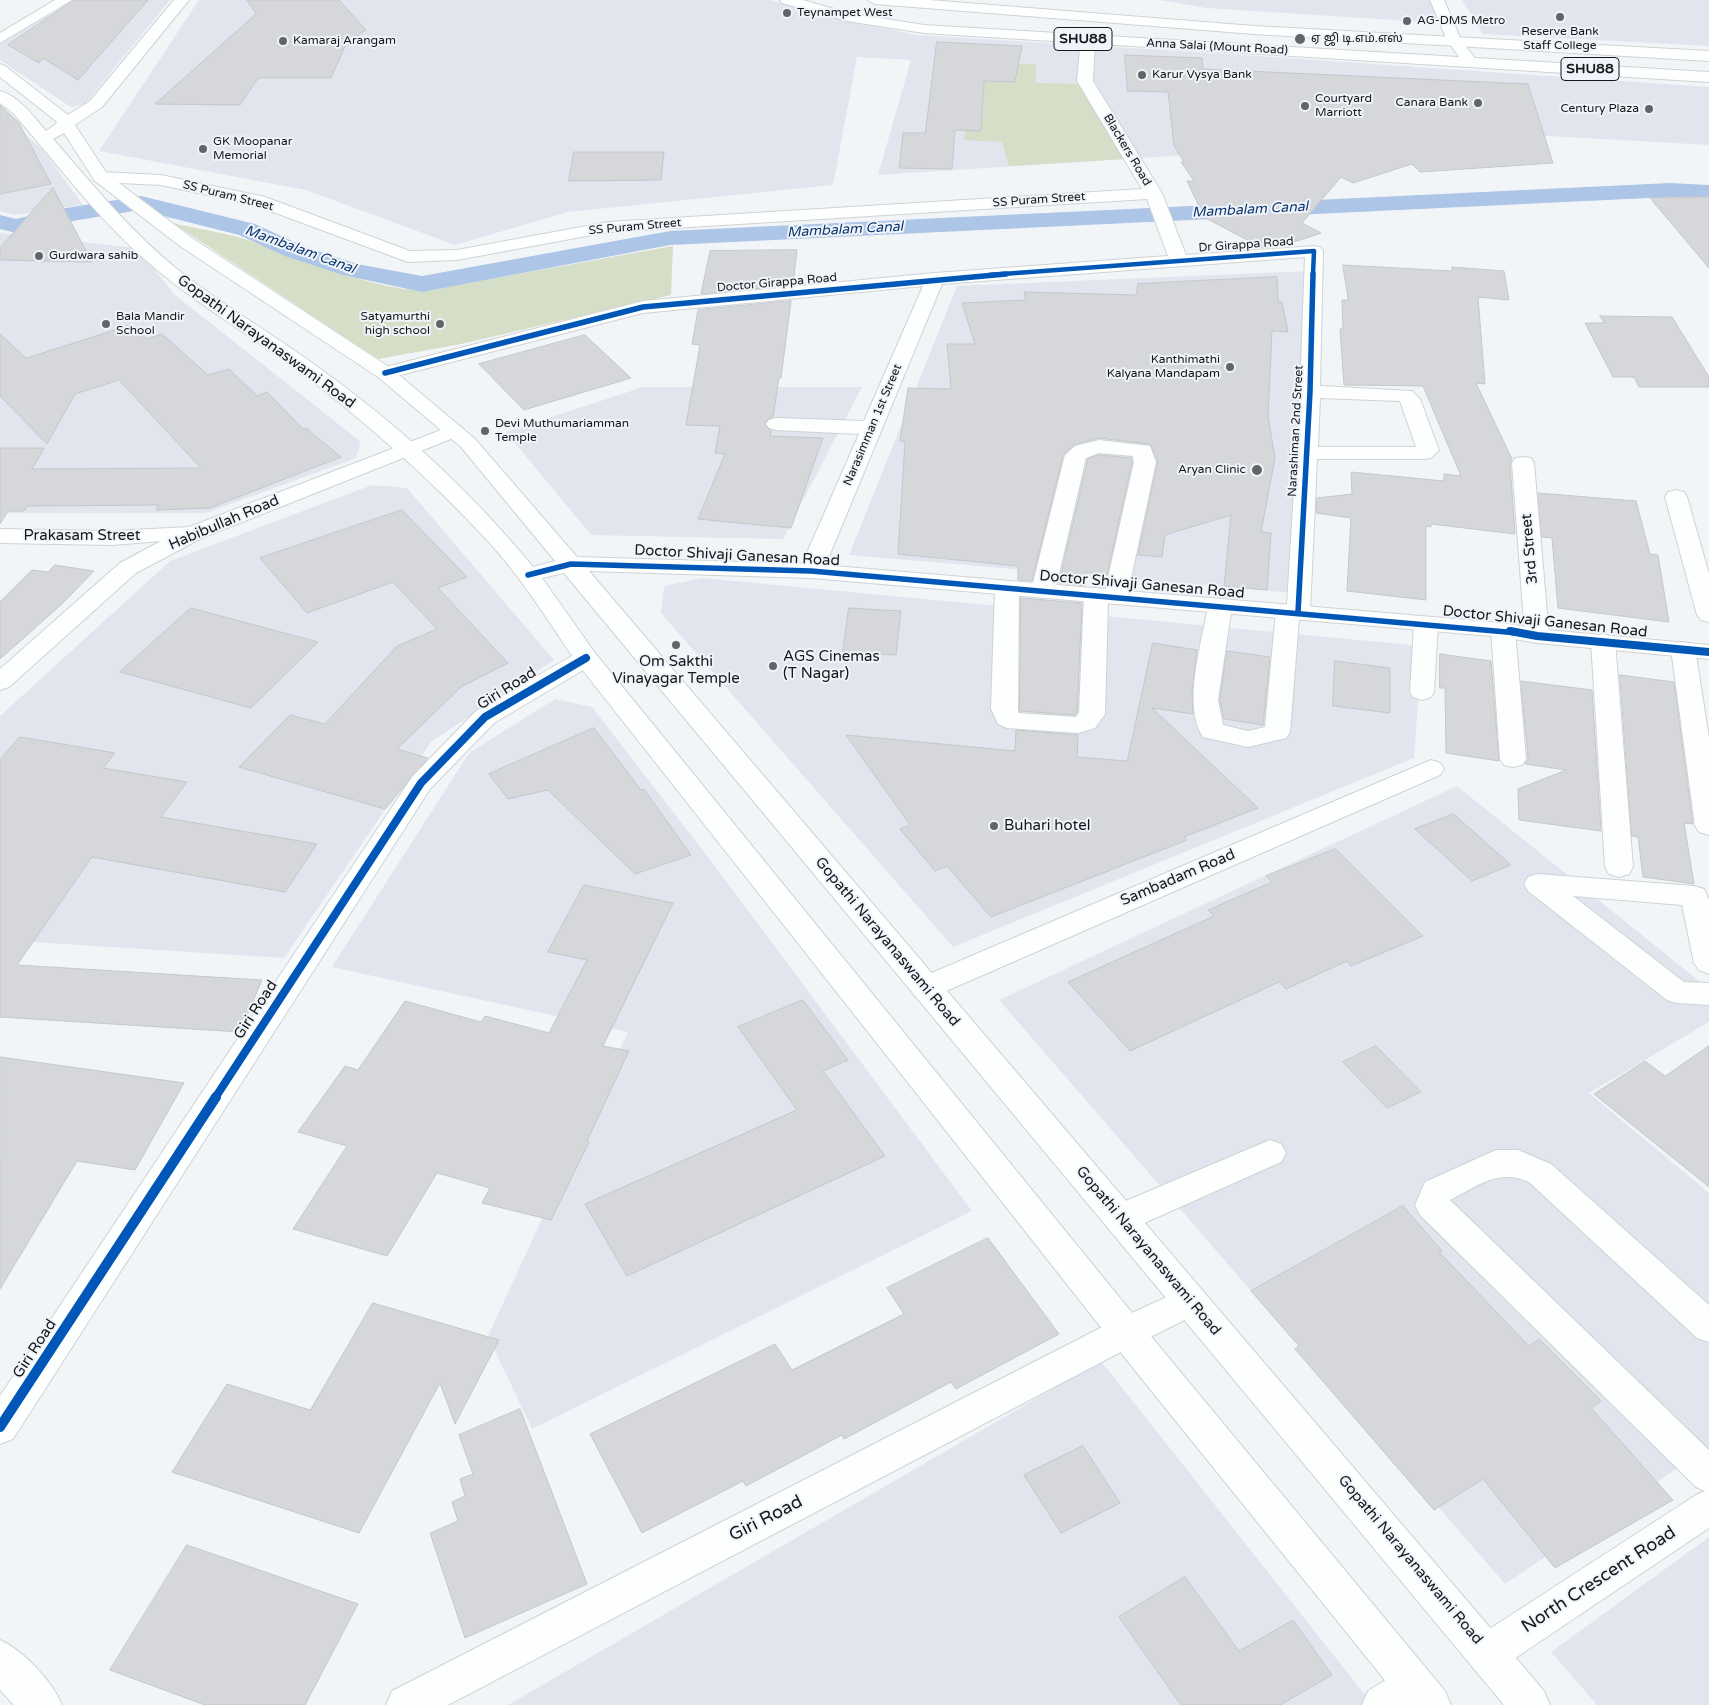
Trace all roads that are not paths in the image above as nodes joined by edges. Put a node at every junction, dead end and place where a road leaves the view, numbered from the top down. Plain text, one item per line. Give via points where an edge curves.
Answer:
1 (65, 0) edge
2 (182, 0) edge
3 (787, 0) edge
4 (875, 0) edge
5 (1437, 0) edge
6 (0, 39) edge
7 (1088, 39) junction
8 (1454, 40) junction
9 (1709, 56) edge
10 (1470, 62) junction
11 (0, 69) edge
12 (1709, 77) edge
13 (0, 96) edge
14 (66, 124) junction
15 (42, 139) junction
16 (101, 178) junction
17 (1158, 207) junction
18 (1314, 251) joint
19 (1179, 260) junction
20 (935, 279) junction
21 (310, 348) junction
22 (385, 373) junction
23 (1310, 392) junction
24 (776, 424) dead end
25 (872, 428) junction
26 (454, 431) junction
27 (408, 449) junction
28 (1306, 453) junction
29 (1523, 463) dead end
30 (1676, 497) dead end
31 (194, 533) junction
32 (0, 536) edge
33 (571, 564) junction
34 (811, 571) junction
35 (528, 575) junction
36 (1007, 588) junction
37 (1043, 591) junction
38 (1105, 596) junction
39 (1220, 606) junction
40 (1293, 612) junction
41 (1709, 615) edge
42 (1426, 624) junction
43 (1503, 630) junction
44 (1537, 636) junction
45 (1603, 641) junction
46 (1682, 649) junction
47 (1709, 652) edge
48 (586, 658) junction
49 (0, 682) edge
50 (1422, 692) dead end
51 (1513, 759) dead end
52 (1431, 769) dead end
53 (1709, 826) edge
54 (1619, 867) dead end
55 (1709, 963) edge
56 (925, 988) junction
57 (1709, 994) edge
58 (1270, 1154) dead end
59 (1121, 1218) junction
60 (1191, 1301) junction
61 (1709, 1328) edge
62 (1126, 1332) junction
63 (0, 1427) edge
64 (1709, 1475) edge
65 (1709, 1507) edge
66 (1488, 1653) junction
67 (0, 1660) edge
68 (1409, 1698) edge
69 (42, 1705) edge
70 (406, 1705) edge
71 (1530, 1705) edge

1 - 6 street
2 - 14 street via 96,104
3 - 7 street, Anna Salai (Mount Road) / SHU88 via 847,17 924,29
4 - 8 street, Anna Salai (Mount Road) / SHU88 via 1254,30
5 - 8 street
7 - 10 street, Anna Salai (Mount Road) / SHU88
7 - 17 street, Blackers Road via 1085,81
8 - 9 street, Anna Salai (Mount Road) / SHU88
8 - 10 street
10 - 12 street, Anna Salai (Mount Road) / SHU88
11 - 14 street via 39,98
13 - 15 street via 19,110
14 - 15 street
14 - 16 street
15 - 21 street, Gopathi Narayanaswami Road via 121,228 183,283
16 - 17 street, SS Puram Street via 161,180 258,200 408,257 457,255 608,227
16 - 21 street, Gopathi Narayanaswami Road via 186,242
17 - 19 street, Blackers Road
18 - 19 street, Dr Girappa Road
18 - 23 street, Narashiman 2nd Street
19 - 20 street, Doctor Girappa Road
20 - 22 street, Doctor Girappa Road via 643,307
20 - 25 street, Narasimman 1st Street
21 - 22 street, Gopathi Narayanaswami Road
21 - 27 street, Gopathi Narayanaswami Road via 326,382
22 - 26 street, Gopathi Narayanaswami Road
23 - 28 street, Narashiman 2nd Street
23 - 28 street via 1406,395 1428,450 1423,453
24 - 25 street
25 - 34 street, Narasimman 1st Street
26 - 27 street, Habibullah Road
26 - 33 street, Gopathi Narayanaswami Road via 489,466
27 - 31 street, Habibullah Road
27 - 35 street, Gopathi Narayanaswami Road via 494,534
28 - 40 street, Narashiman 2nd Street
29 - 44 street, 3rd Street
30 - 41 street
31 - 32 street, Prakasam Street via 113,538
31 - 49 street, Habibullah Road via 128,568
33 - 34 street, Doctor Shivaji Ganesan Road
33 - 35 street, Doctor Shivaji Ganesan Road
33 - 56 street, Gopathi Narayanaswami Road
34 - 36 street, Doctor Shivaji Ganesan Road
35 - 48 street, Gopathi Narayanaswami Road
36 - 37 street, Doctor Shivaji Ganesan Road
36 - 38 street via 1004,709 1007,718 1016,722 1078,725 1086,722 1092,714
37 - 38 street, Doctor Shivaji Ganesan Road
37 - 38 street via 1076,455 1083,450 1119,447 1142,450 1145,462
38 - 39 street, Doctor Shivaji Ganesan Road
39 - 40 street, Doctor Shivaji Ganesan Road
39 - 40 street, Narashiman 2nd Street via 1205,700 1212,731 1248,739 1277,732
40 - 42 street, Doctor Shivaji Ganesan Road
42 - 43 street, Doctor Shivaji Ganesan Road
42 - 50 street
43 - 44 street, Doctor Shivaji Ganesan Road
43 - 51 street
44 - 45 street, Doctor Shivaji Ganesan Road
45 - 46 street, Doctor Shivaji Ganesan Road
45 - 54 street
46 - 47 street, Doctor Shivaji Ganesan Road
46 - 53 street
48 - 62 street, Gopathi Narayanaswami Road
48 - 63 street, Giri Road via 485,717 421,784
52 - 56 street, Sambadam Road
55 - 57 street via 1694,896 1538,884 1677,992
56 - 59 street, Gopathi Narayanaswami Road
58 - 59 street
59 - 60 street, Gopathi Narayanaswami Road
60 - 62 street, Giri Road
60 - 66 street, Gopathi Narayanaswami Road
61 - 64 street via 1540,1173 1518,1163 1496,1163 1437,1191 1432,1205
62 - 68 street, Gopathi Narayanaswami Road
62 - 70 street, Giri Road
65 - 66 street, North Crescent Road
66 - 71 street, Gopathi Narayanaswami Road
67 - 69 street

